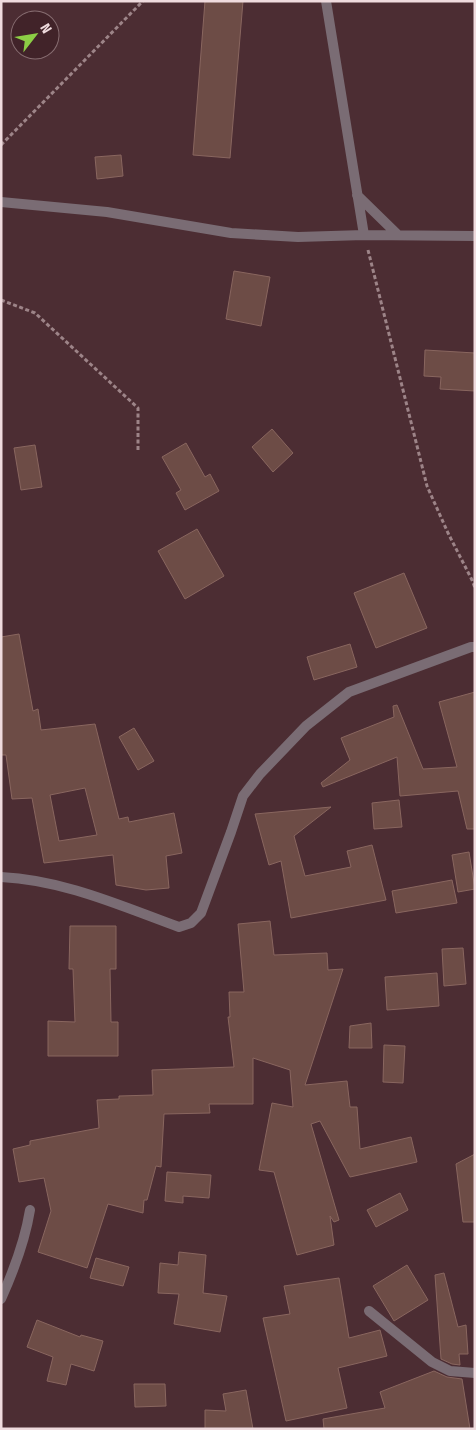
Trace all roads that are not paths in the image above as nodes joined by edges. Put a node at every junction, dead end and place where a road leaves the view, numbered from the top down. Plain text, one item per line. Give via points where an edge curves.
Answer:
1 (326, 1) edge
2 (358, 195) junction
3 (1, 202) edge
4 (364, 235) junction
5 (398, 235) junction
6 (475, 236) edge
7 (475, 647) edge
8 (1, 877) edge
9 (30, 1210) dead end
10 (1, 1299) edge
11 (370, 1311) dead end
12 (475, 1373) edge

1 - 2 street
2 - 4 street
2 - 5 street
3 - 4 street via 107,212 230,233 298,237
4 - 5 street
5 - 6 street
7 - 8 street via 349,692 306,726 243,796 201,913 191,924 179,926 78,890 32,879
9 - 10 street via 21,1246
11 - 12 street via 432,1362 450,1371

